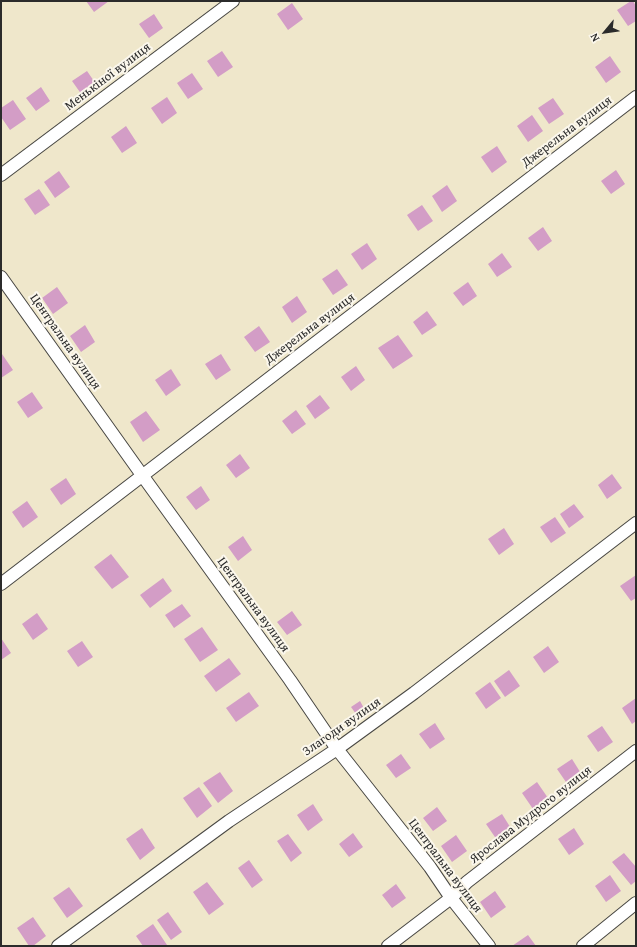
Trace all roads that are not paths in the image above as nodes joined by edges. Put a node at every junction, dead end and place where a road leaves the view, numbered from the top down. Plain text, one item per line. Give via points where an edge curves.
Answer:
1 (233, 1) edge
2 (636, 97) edge
3 (1, 175) edge
4 (1, 276) edge
5 (142, 475) junction
6 (636, 523) edge
7 (1, 584) edge
8 (336, 749) junction
9 (636, 751) edge
10 (451, 898) junction
11 (636, 903) edge
12 (58, 946) edge
13 (388, 946) edge
14 (489, 946) edge
15 (584, 946) edge

1 - 3 street, Менькіної вулиця
2 - 5 street, Джерельна вулиця
4 - 5 street, Центральна вулиця
5 - 7 street, Джерельна вулиця
5 - 8 street, Центральна вулиця via 290,680
6 - 8 street, Злагоди вулиця via 414,693
8 - 10 street, Центральна вулиця via 430,867
8 - 12 street, Злагоди вулиця via 229,821
9 - 10 street, Ярослава Мудрого вулиця via 467,882
10 - 13 street, Ярослава Мудрого вулиця
10 - 14 street, Центральна вулиця
11 - 15 street

